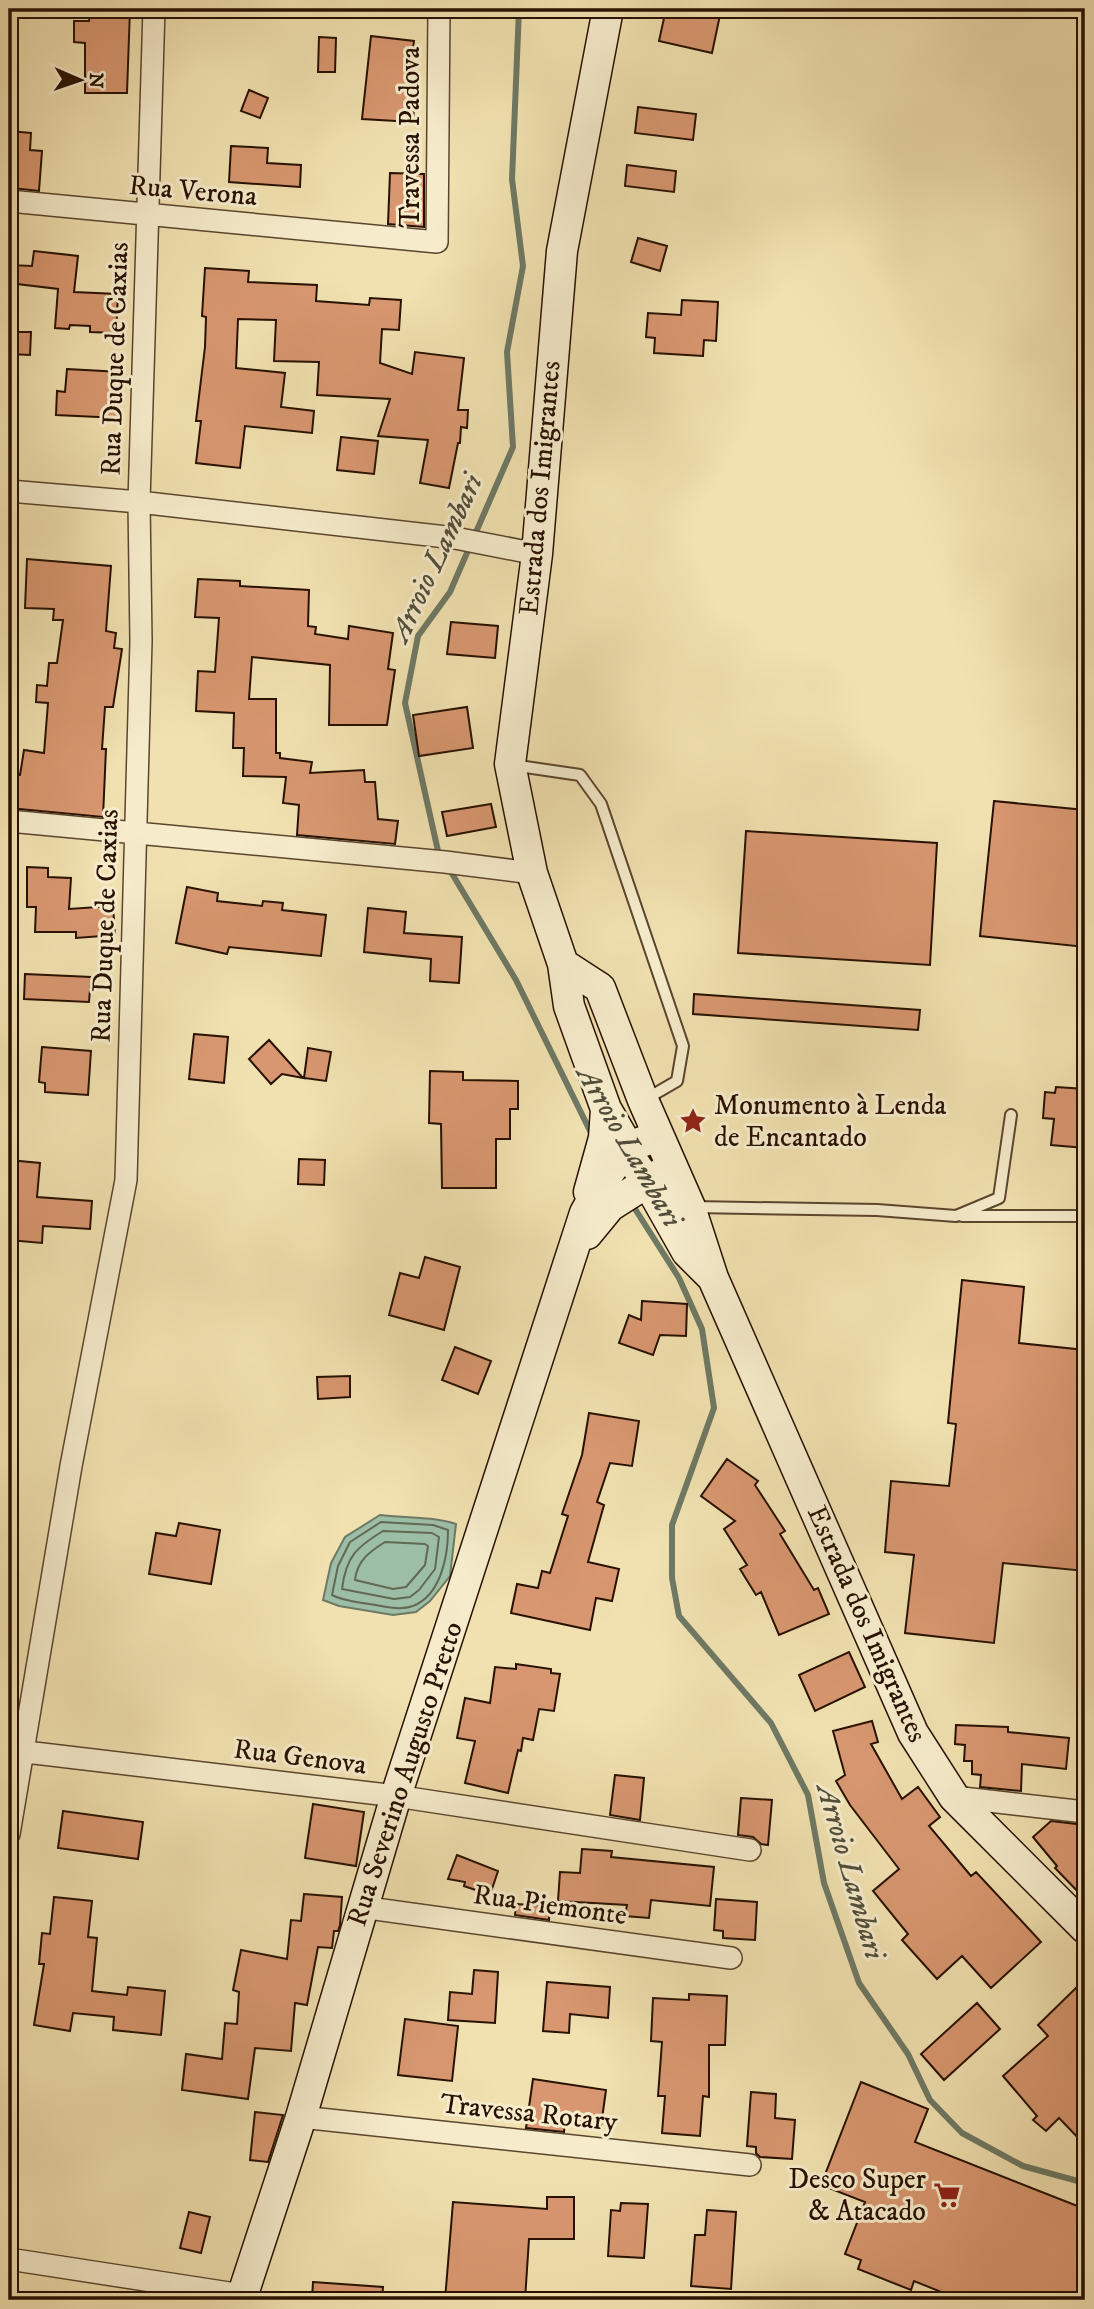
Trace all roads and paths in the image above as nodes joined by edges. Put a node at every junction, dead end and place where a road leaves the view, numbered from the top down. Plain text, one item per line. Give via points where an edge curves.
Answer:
1 (154, 9) edge
2 (439, 9) edge
3 (608, 9) edge
4 (9, 201) edge
5 (148, 216) junction
6 (373, 234) joint
7 (9, 491) edge
8 (139, 502) junction
9 (537, 554) junction
10 (510, 764) junction
11 (9, 821) edge
12 (135, 834) junction
13 (532, 873) junction
14 (563, 964) junction
15 (643, 1100) junction
16 (1011, 1115) dead end
17 (658, 1136) junction
18 (615, 1137) junction
19 (653, 1179) junction
20 (598, 1193) junction
21 (690, 1207) junction
22 (956, 1216) junction
23 (1085, 1216) edge
24 (713, 1278) junction
25 (16, 1751) edge
26 (396, 1796) junction
27 (954, 1797) junction
28 (1085, 1812) edge
29 (9, 1835) edge
30 (751, 1850) dead end
31 (362, 1907) junction
32 (1085, 1928) edge
33 (731, 1958) dead end
34 (301, 2117) junction
35 (750, 2165) dead end
36 (9, 2259) edge
37 (242, 2298) edge

1 - 5 street, Rua Duque de Caxias
2 - 6 street, Travessa Padova via 437,242
3 - 9 street, Estrada dos Imigrantes via 562,251
4 - 5 street, Rua Verona
5 - 6 street, Rua Verona
5 - 8 street, Rua Duque de Caxias
7 - 8 street
8 - 9 street via 455,538
8 - 12 street, Rua Duque de Caxias via 141,641
9 - 10 street, Estrada dos Imigrantes
10 - 13 street, Estrada dos Imigrantes
10 - 15 lane via 580,775 601,804 683,1046 677,1081
11 - 12 street
12 - 13 street
12 - 25 street, Rua Duque de Caxias via 126,1180
13 - 14 street, Estrada dos Imigrantes
14 - 15 street, Estrada dos Imigrantes via 600,988
14 - 18 street, Estrada dos Imigrantes via 569,1006
15 - 17 street, Estrada dos Imigrantes
16 - 22 lane via 999,1198
17 - 18 street
17 - 19 street, Estrada dos Imigrantes
18 - 19 street, Estrada dos Imigrantes
18 - 20 street
19 - 20 street
19 - 21 street, Estrada dos Imigrantes
19 - 24 street, Estrada dos Imigrantes via 687,1252
20 - 26 street, Rua Severino Augusto Pretto via 573,1250
21 - 22 lane
21 - 24 street, Estrada dos Imigrantes
22 - 23 lane
24 - 27 street, Estrada dos Imigrantes via 913,1733
25 - 26 street, Rua Genova
25 - 29 street, Rua Duque de Caxias
26 - 30 street, Rua Genova
26 - 31 street, Rua Severino Augusto Pretto
27 - 28 street
27 - 32 street, Estrada dos Imigrantes
31 - 33 street, Rua Piemonte
31 - 34 street, Rua Severino Augusto Pretto
34 - 35 street, Travessa Rotary
34 - 37 street, Rua Severino Augusto Pretto
36 - 37 street

